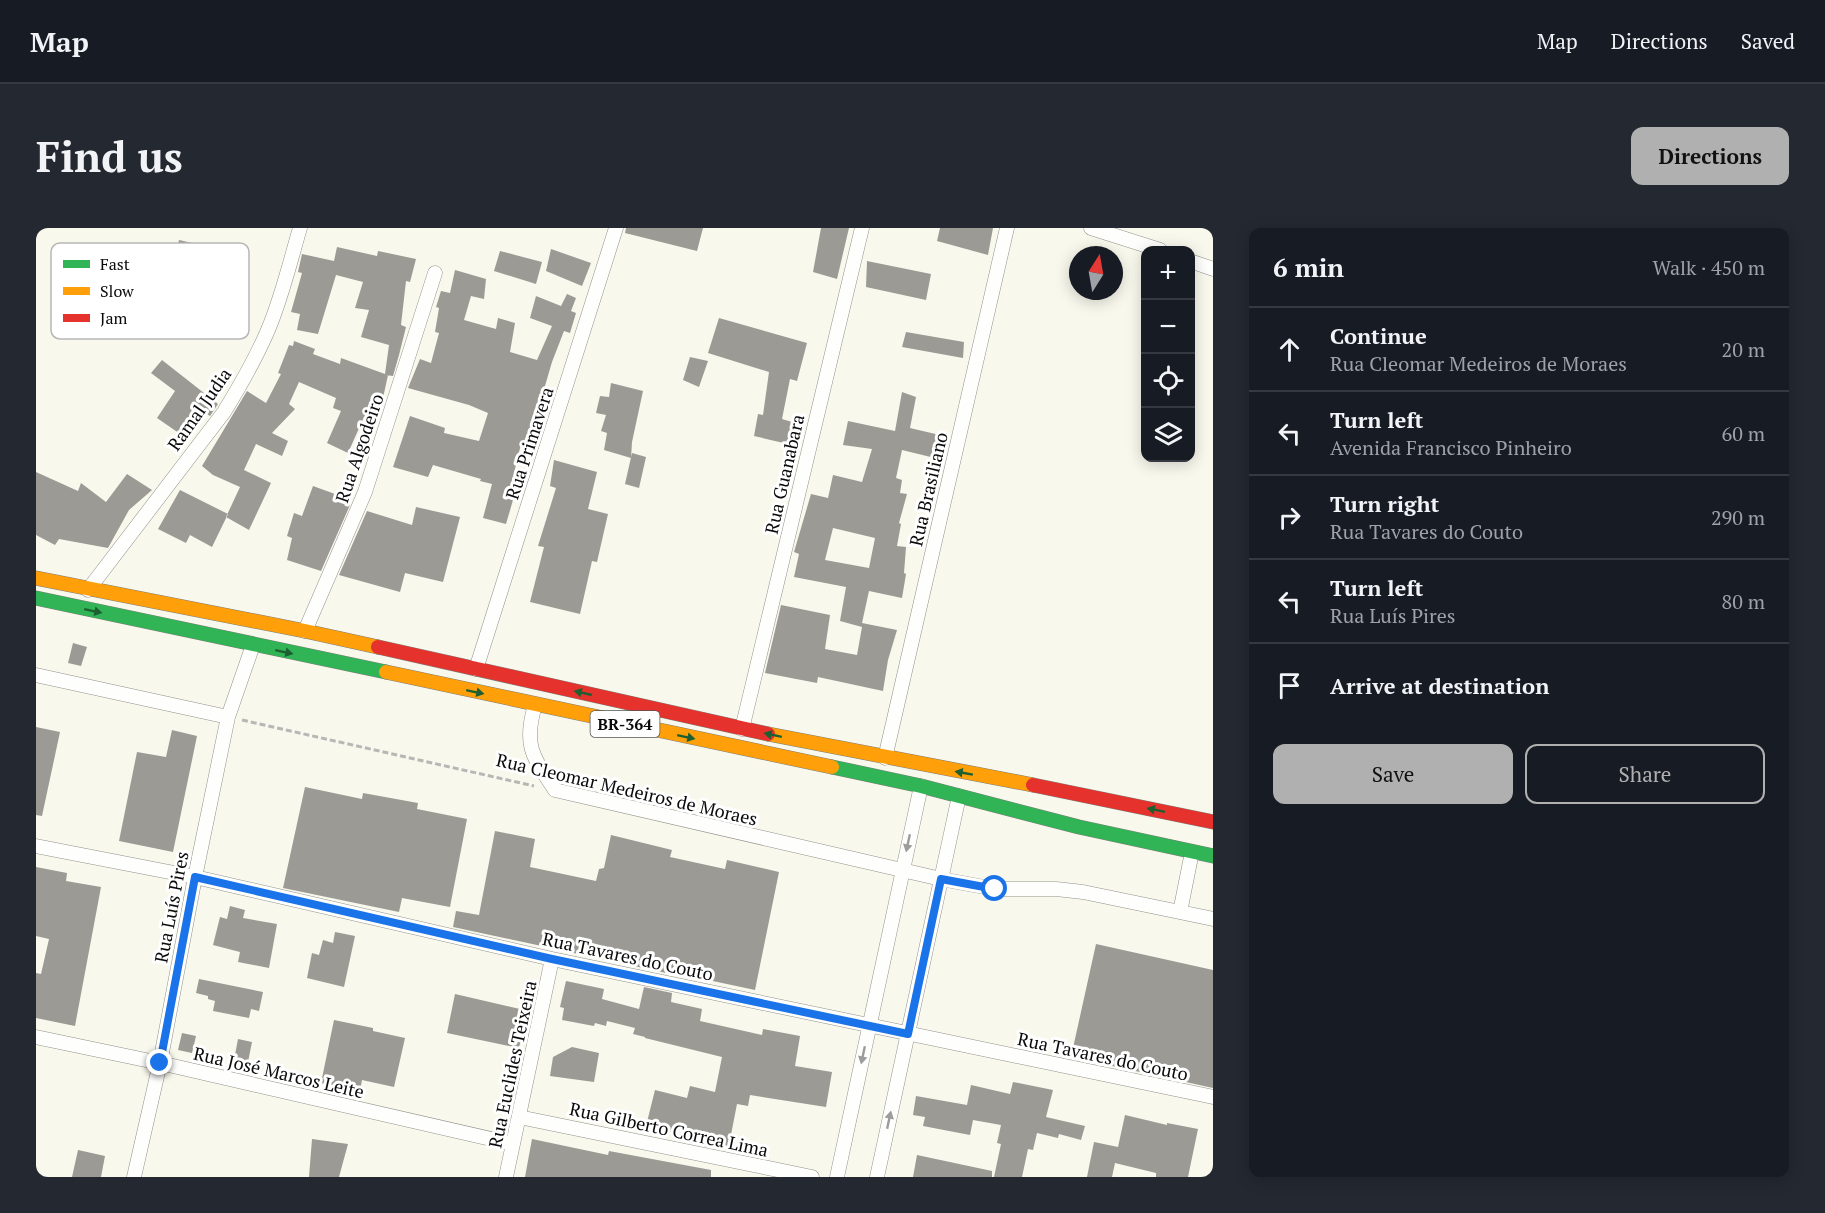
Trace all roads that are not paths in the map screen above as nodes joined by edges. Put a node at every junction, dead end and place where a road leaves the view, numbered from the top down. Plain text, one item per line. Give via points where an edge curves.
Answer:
1 (300, 228) edge
2 (616, 228) edge
3 (862, 228) edge
4 (1007, 228) edge
5 (1091, 228) edge
6 (1139, 228) edge
7 (1137, 242) junction
8 (1148, 246) edge
9 (1195, 262) edge
10 (1213, 269) edge
11 (435, 273) dead end
12 (36, 578) edge
13 (88, 590) junction
14 (36, 598) edge
15 (305, 631) junction
16 (253, 645) junction
17 (476, 669) junction
18 (36, 675) edge
19 (535, 705) junction
20 (228, 717) junction
21 (742, 729) junction
22 (885, 758) junction
23 (921, 786) junction
24 (959, 796) junction
25 (1089, 796) junction
26 (1213, 822) edge
27 (1079, 827) junction
28 (36, 846) edge
29 (1192, 852) junction
30 (1213, 856) edge
31 (902, 871) junction
32 (195, 877) junction
33 (941, 879) junction
34 (1180, 912) junction
35 (1213, 920) edge
36 (552, 959) junction
37 (870, 1026) junction
38 (908, 1034) junction
39 (36, 1037) edge
40 (160, 1063) junction
41 (1213, 1097) edge
42 (519, 1117) junction
43 (513, 1144) junction
44 (134, 1177) edge
45 (506, 1177) edge
46 (812, 1177) edge
47 (837, 1177) edge
48 (877, 1177) edge

1 - 13 street, Ramal Judia via 282,291 242,384
2 - 17 street, Rua Primavera
3 - 21 street, Rua Guanabara
4 - 22 street, Rua Brasiliano
5 - 7 street
6 - 7 street
7 - 8 street
9 - 10 street
11 - 15 street, Rua Algodeiro via 365,492
12 - 13 highway, BR-364
13 - 15 highway, BR-364
14 -> 16 highway, BR-364
15 - 17 highway, BR-364
16 -> 19 highway, BR-364
16 - 20 street, Rua Luís Pires
21 -> 17 highway, BR-364
18 - 20 street
19 -> 23 highway, BR-364
19 - 31 street, Rua Cleomar Medeiros de Moraes via 529,742 555,790
20 - 32 street, Rua Luís Pires
22 -> 21 highway, BR-364
25 -> 22 highway, BR-364
23 - 24 highway, BR-364
23 -> 31 street
24 - 27 highway, BR-364
24 - 33 street
26 -> 25 highway, BR-364
25 - 27 highway via 1079,804
27 - 29 highway, BR-364
28 - 32 street, Rua Tavares do Couto
29 - 30 highway, BR-364
29 - 34 street
31 - 33 street, Rua Cleomar Medeiros de Moraes
31 - 37 street
32 - 36 street, Rua Tavares do Couto
32 - 40 street, Rua Luís Pires
33 - 34 street, Rua Cleomar Medeiros de Moraes via 995,889 1083,892
33 - 38 street
34 - 35 street, Rua Cleomar Medeiros de Moraes
36 - 37 street, Rua Tavares do Couto
36 - 42 street, Rua Euclides Teixeira
37 - 38 street, Rua Tavares do Couto
37 -> 47 street
38 - 41 street, Rua Tavares do Couto
48 -> 38 street
39 - 40 street, Rua José Marcos Leite
40 - 43 street, Rua José Marcos Leite
40 - 44 street, Rua Luís Pires
42 - 43 street, Rua Euclides Teixeira
42 - 46 street, Rua Gilberto Correa Lima
43 - 45 street, Rua Euclides Teixeira

